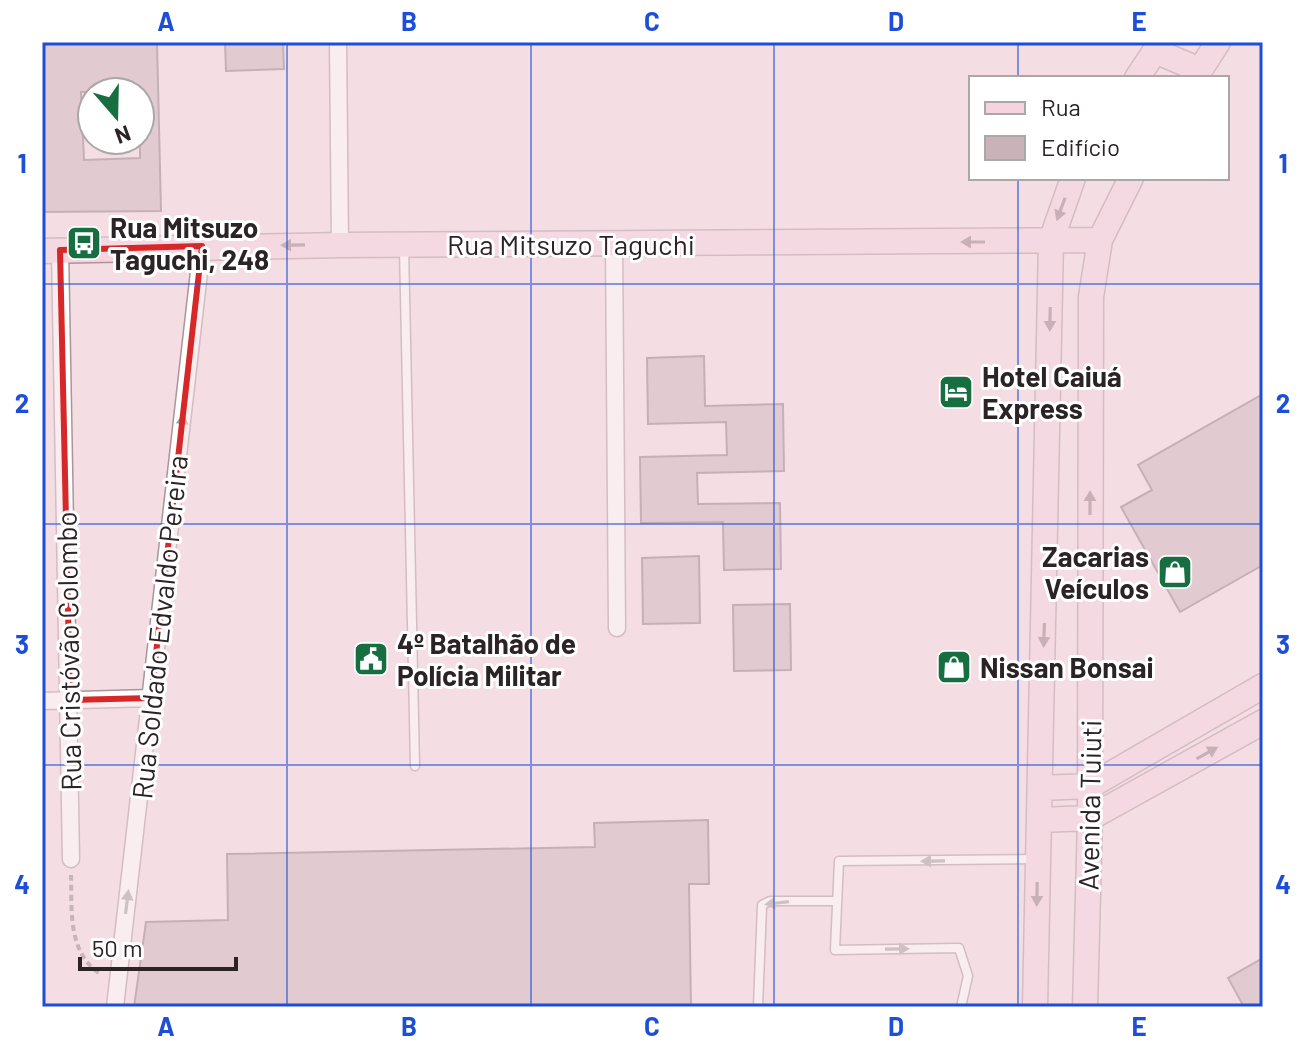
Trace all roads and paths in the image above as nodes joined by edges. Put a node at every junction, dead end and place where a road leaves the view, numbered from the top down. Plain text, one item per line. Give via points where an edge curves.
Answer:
1 (338, 42) edge
2 (1218, 42) edge
3 (1158, 47) edge
4 (1197, 74) edge
5 (1138, 76) edge
6 (1072, 180) edge
7 (1130, 180) edge
8 (1100, 240) junction
9 (1051, 241) junction
10 (614, 243) junction
11 (404, 244) junction
12 (340, 245) junction
13 (202, 246) junction
14 (51, 251) edge
15 (617, 628) dead end
16 (1263, 686) edge
17 (151, 698) junction
18 (70, 700) junction
19 (42, 701) edge
20 (1263, 722) edge
21 (1149, 753) junction
22 (415, 766) dead end
23 (1163, 777) junction
24 (1090, 786) junction
25 (1040, 788) junction
26 (1090, 818) junction
27 (1040, 820) junction
28 (71, 859) joint
29 (1039, 859) junction
30 (837, 901) junction
31 (118, 985) junction
32 (1032, 1001) edge
33 (115, 1007) edge
34 (758, 1007) edge
35 (961, 1007) edge
36 (1085, 1007) edge

1 - 12 street
2 - 4 main road
3 - 4 main road
3 - 5 main road
6 -> 9 main road, Avenida Tuiuti
7 - 8 main road, Avenida Tuiuti
8 - 9 main road, Rua Mitsuzo Taguchi
24 -> 8 main road, Avenida Tuiuti via 1091,297
9 -> 10 main road, Rua Mitsuzo Taguchi
9 -> 25 main road, Avenida Tuiuti
10 - 11 main road, Rua Mitsuzo Taguchi
10 - 15 street
11 - 12 main road, Rua Mitsuzo Taguchi
11 - 22 lane
12 -> 13 main road, Rua Mitsuzo Taguchi
13 - 14 main road, Rua Mitsuzo Taguchi
17 -> 13 street, Rua Soldado Edvaldo Pereira
14 - 18 street, Rua Cristóvão Colombo
16 - 21 main road
17 - 18 street
31 -> 17 street, Rua Soldado Edvaldo Pereira
18 - 19 street
18 - 28 street, Rua Cristóvão Colombo
23 -> 20 main road
21 - 23 main road
21 - 24 main road
23 - 26 main road
24 - 25 main road
24 - 26 main road, Avenida Tuiuti
25 - 27 main road, Avenida Tuiuti
26 - 27 main road
26 - 36 main road, Avenida Tuiuti
27 - 29 main road, Avenida Tuiuti
28 - 31 path via 72,929 82,957
29 -> 30 lane via 839,861
29 -> 32 main road, Avenida Tuiuti
30 -> 34 lane via 762,905
30 -> 35 lane via 835,950 959,948 968,976
31 - 33 street, Rua Soldado Edvaldo Pereira

